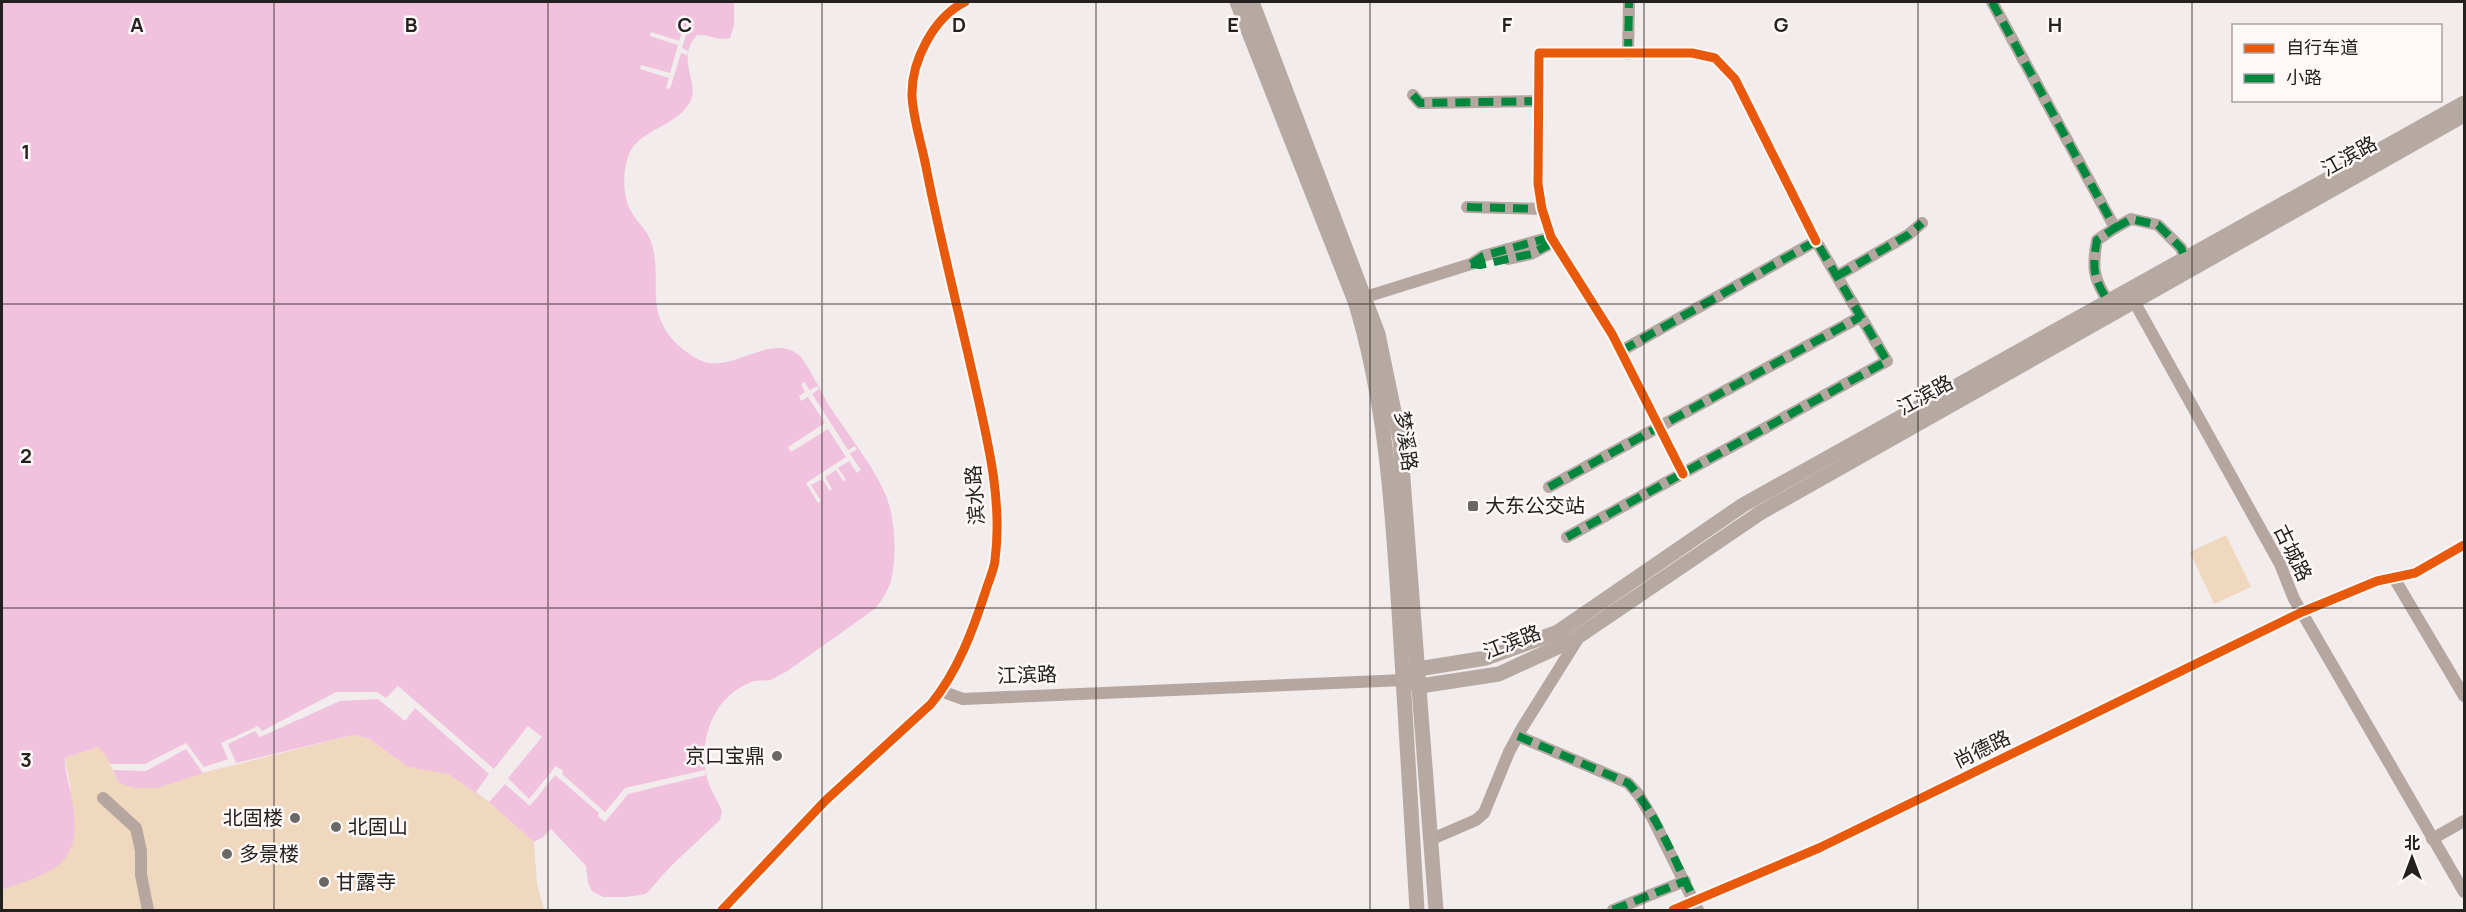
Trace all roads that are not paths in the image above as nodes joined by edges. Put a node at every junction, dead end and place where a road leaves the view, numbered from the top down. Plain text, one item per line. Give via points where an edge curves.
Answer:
1 (965, 2) edge
2 (1237, 2) edge
3 (1252, 2) edge
4 (1629, 2) edge
5 (1992, 2) edge
6 (1628, 54) junction
7 (1413, 95) dead end
8 (1539, 101) junction
9 (2464, 103) edge
10 (2464, 115) edge
11 (1467, 207) dead end
12 (1542, 209) junction
13 (1922, 223) dead end
14 (2115, 228) junction
15 (1553, 239) junction
16 (1816, 241) junction
17 (2185, 258) junction
18 (1837, 276) junction
19 (2131, 296) junction
20 (1360, 299) junction
21 (2108, 301) junction
22 (1860, 317) junction
23 (1621, 351) junction
24 (1659, 427) junction
25 (1683, 474) junction
26 (1549, 487) dead end
27 (1568, 537) dead end
28 (2464, 545) edge
29 (2394, 578) junction
30 (2302, 612) junction
31 (1580, 635) junction
32 (1418, 669) junction
33 (1404, 680) junction
34 (1420, 687) junction
35 (941, 691) junction
36 (2464, 696) edge
37 (1518, 735) junction
38 (103, 798) dead end
39 (2464, 821) edge
40 (1432, 839) junction
41 (2432, 839) junction
42 (1685, 881) junction
43 (2464, 892) edge
44 (1697, 906) edge
45 (148, 910) edge
46 (722, 910) edge
47 (1417, 910) edge
48 (1436, 910) edge
49 (1613, 910) edge
50 (1673, 910) edge

1 - 35 street, 滨水路 via 931,32 917,67 912,96 982,413 996,506 995,561 959,660
2 - 20 main road, 梦溪路
3 - 20 main road, 梦溪路
4 - 6 street
5 - 14 street
6 - 8 street via 1539,53
6 - 16 street via 1692,53 1715,58 1735,79
7 - 8 street via 1420,103
8 - 12 street via 1538,184
9 - 17 main road, 江滨路
10 - 19 main road, 江滨路
11 - 12 street
12 - 15 street
13 - 18 street
14 - 17 street via 2131,219 2158,225 2181,248
14 - 21 street via 2097,240 2093,259 2097,284
15 - 20 street via 1531,254 1471,264
15 - 23 street
16 - 18 street
16 - 23 street
17 - 19 main road, 江滨路
18 - 22 street
19 - 21 main road, 江滨路
19 - 30 street, 古城路 via 2280,564
19 - 31 main road, 江滨路 via 1760,513
20 - 32 main road, 梦溪路 via 1378,334 1400,440
20 - 33 main road, 梦溪路 via 1392,493
21 - 32 main road, 江滨路 via 1743,505 1558,632 1486,658
22 - 24 street
22 - 25 street via 1887,361
23 - 24 street
24 - 25 street
24 - 26 street
25 - 27 street
28 - 29 street, 尚德路 via 2415,573
29 - 30 street, 尚德路 via 2377,581
29 - 36 street
30 - 41 street, 古城路
30 - 44 street, 尚德路
31 - 34 main road, 江滨路 via 1498,674
31 - 37 street
32 - 33 main road, 江滨路
32 - 34 main road, 梦溪路
33 - 34 main road, 江滨路
33 - 35 street, 江滨路 via 963,699
33 - 47 main road, 梦溪路
34 - 40 main road, 梦溪路
35 - 46 street, 滨水路 via 825,801
37 - 40 street via 1484,813
37 - 42 street via 1628,783 1653,819
38 - 45 street via 136,828
39 - 41 street
40 - 48 main road, 梦溪路
41 - 43 street, 古城路
42 - 44 street
42 - 49 street
44 - 50 street, 尚德路

